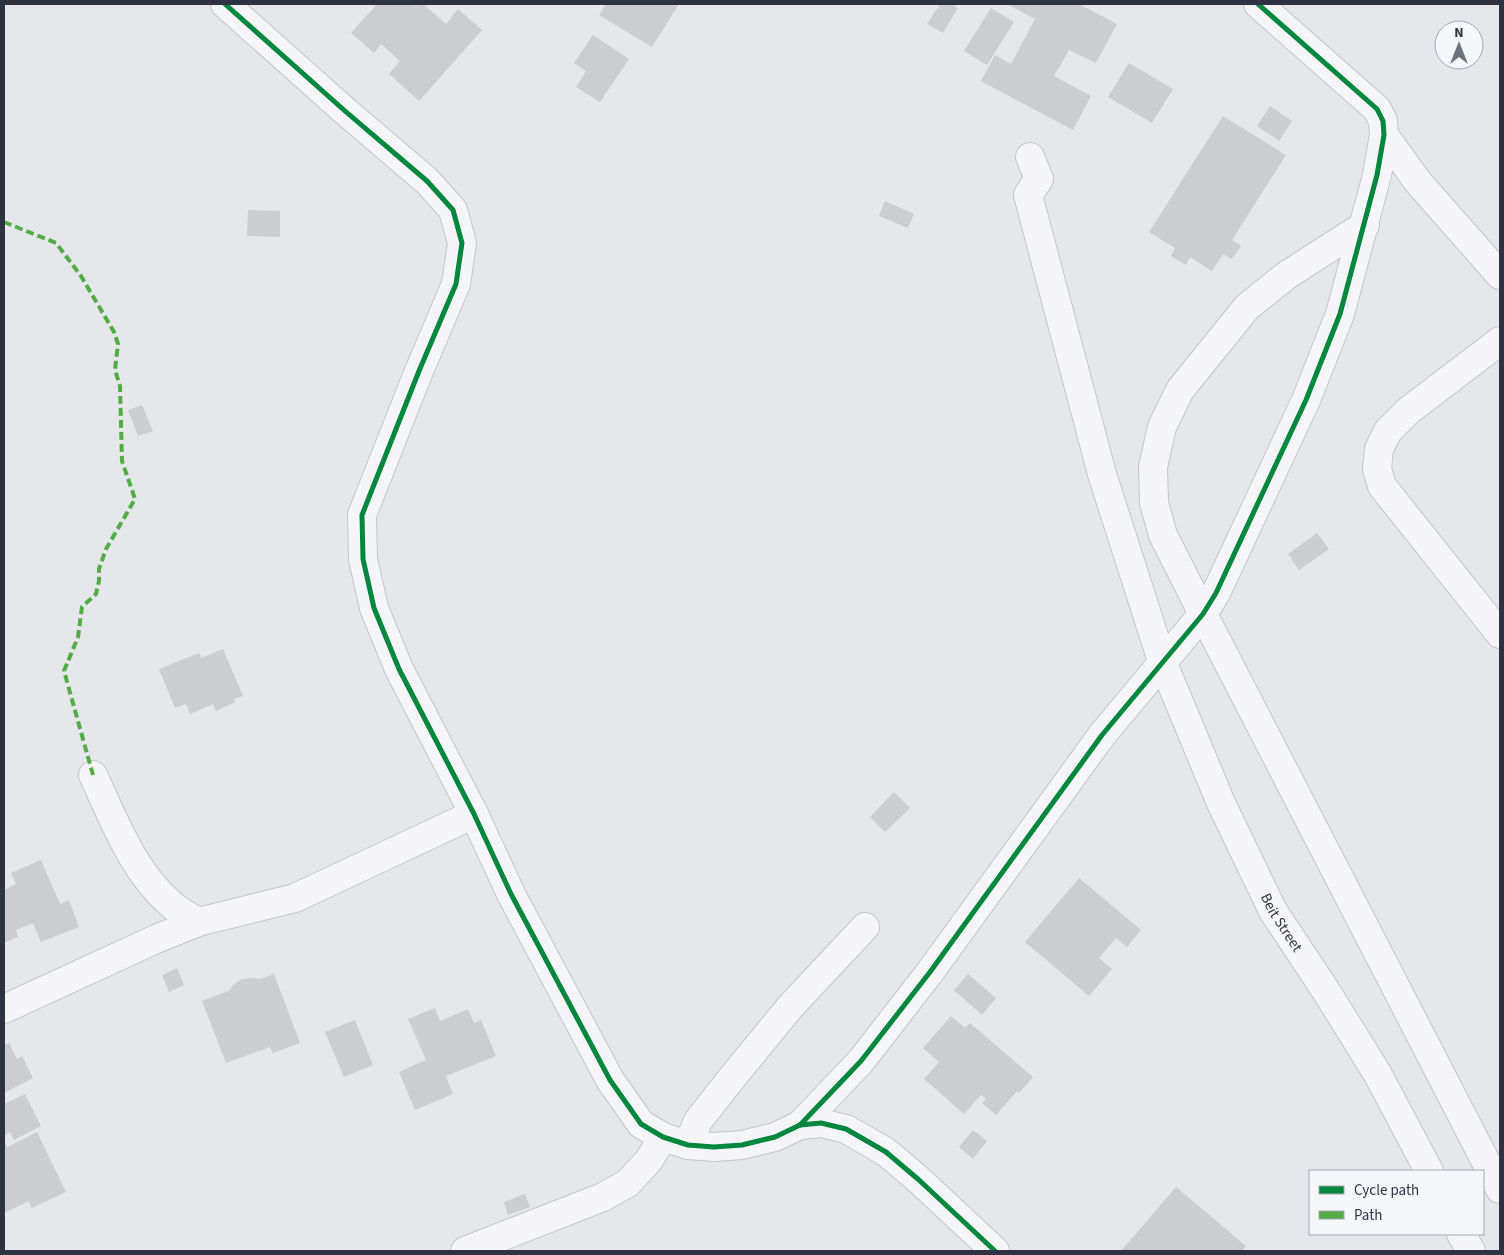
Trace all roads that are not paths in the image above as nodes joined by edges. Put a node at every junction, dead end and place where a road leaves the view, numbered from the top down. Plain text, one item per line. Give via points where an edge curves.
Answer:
1 (225, 4) edge
2 (1258, 4) edge
3 (1384, 136) junction
4 (1030, 157) dead end
5 (1365, 225) junction
6 (1500, 275) edge
7 (1500, 341) edge
8 (1203, 614) junction
9 (1500, 634) edge
10 (1162, 661) junction
11 (92, 775) dead end
12 (474, 814) junction
13 (198, 922) junction
14 (865, 927) dead end
15 (4, 1009) edge
16 (800, 1125) junction
17 (676, 1141) junction
18 (1428, 1170) edge
19 (1500, 1189) edge
20 (1462, 1235) edge
21 (465, 1251) edge
22 (995, 1251) edge
23 (1471, 1251) edge

1 - 12 street via 427,181 452,210 462,243 456,284 362,515 362,559 374,608 399,669
2 - 3 street via 1376,109 1383,121
3 - 5 street
3 - 6 street via 1418,182
4 - 10 street, Beit Street via 1039,179 1028,196 1102,474
5 - 8 street via 1340,314 1306,400
5 - 8 street via 1288,275 1247,307 1180,390 1162,427 1153,467 1154,503 1163,535
7 - 9 street via 1408,411 1388,431 1379,449 1377,469 1382,486
8 - 10 street
8 - 19 street
10 - 16 street via 1102,735 930,972 861,1061
10 - 18 street, Beit Street via 1221,803 1273,911 1378,1073
11 - 13 street via 131,856 172,906
12 - 13 street via 294,898
12 - 17 street via 511,894 610,1080 641,1124
13 - 15 street
14 - 17 street via 790,1007 698,1121
16 - 17 street via 775,1137 742,1145 714,1148
16 - 22 street via 820,1124 846,1129 886,1152
17 - 21 street via 649,1160 628,1182 602,1197
20 - 23 street

